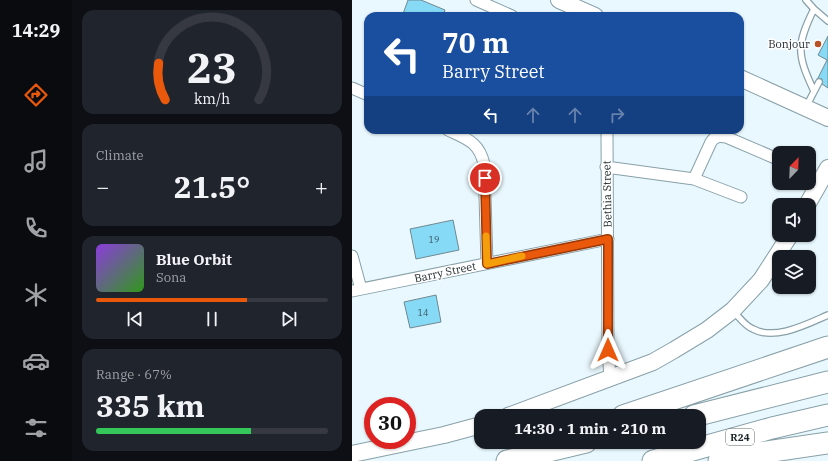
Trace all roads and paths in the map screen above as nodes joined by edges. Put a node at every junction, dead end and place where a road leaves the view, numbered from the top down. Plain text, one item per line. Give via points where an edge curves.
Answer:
1 (476, 0) edge
2 (559, 0) edge
3 (806, 0) edge
4 (814, 9) junction
5 (503, 12) edge
6 (586, 12) edge
7 (828, 21) edge
8 (744, 80) edge
9 (819, 82) dead end
10 (352, 88) edge
11 (814, 91) junction
12 (364, 93) edge
13 (806, 108) junction
14 (828, 118) edge
15 (456, 134) edge
16 (607, 134) edge
17 (772, 157) edge
18 (606, 167) junction
19 (828, 168) edge
20 (694, 179) junction
21 (741, 197) dead end
22 (811, 198) edge
23 (608, 239) junction
24 (785, 242) edge
25 (352, 256) edge
26 (487, 264) junction
27 (356, 290) edge
28 (733, 310) junction
29 (828, 315) edge
30 (828, 347) edge
31 (610, 378) junction
32 (828, 382) edge
33 (527, 409) edge
34 (644, 409) edge
35 (706, 413) edge
36 (828, 415) edge
37 (474, 427) edge
38 (828, 443) edge
39 (546, 449) edge
40 (554, 449) edge
41 (540, 452) junction
42 (352, 454) edge
43 (507, 461) edge
44 (653, 461) edge
45 (719, 461) edge

1 - 5 street
2 - 6 street
3 - 4 lane
4 - 7 lane
4 - 11 lane via 804,30 800,48 806,74
8 - 13 street
9 - 11 lane
10 - 12 street
11 - 13 lane
13 - 14 street
15 - 26 street via 476,145 484,164
16 - 18 street, Bethia Street
17 - 20 street via 719,136 714,138
18 - 20 street
18 - 23 street, Bethia Street
19 - 22 street
20 - 21 street
23 - 26 street, Barry Street
23 - 31 street, Bethia Street
24 - 28 street via 761,280
25 - 27 street
26 - 27 street, Barry Street
28 - 29 lane via 753,330 772,334 800,327
28 - 31 street via 674,350 652,362
30 - 34 highway
31 - 33 street
32 - 35 highway
36 - 44 highway, R24
37 - 42 street
38 - 45 highway
39 - 41 highway
40 - 41 highway
41 - 43 highway

